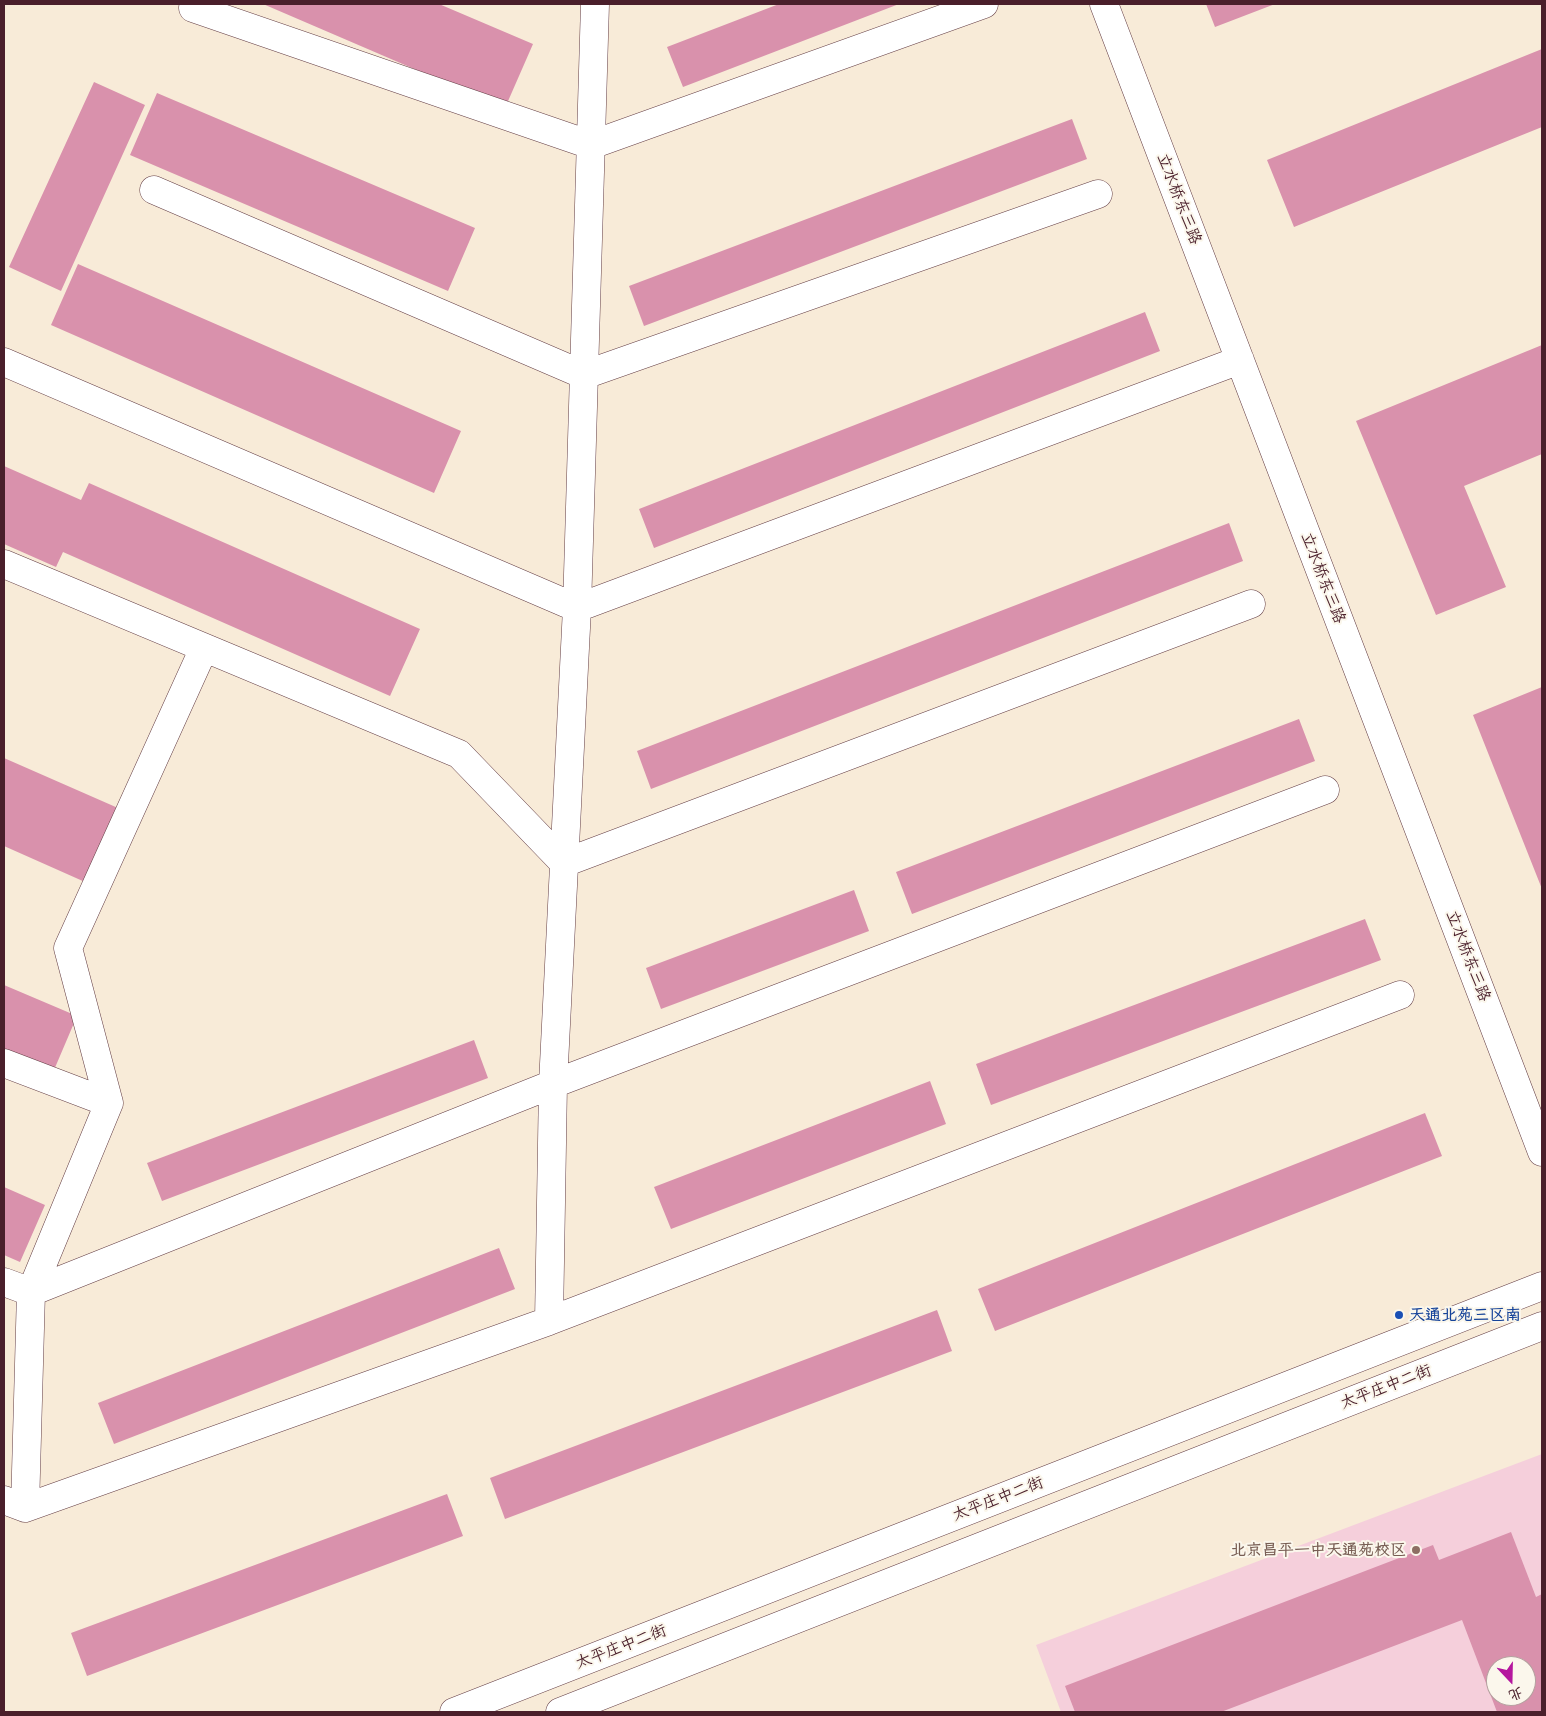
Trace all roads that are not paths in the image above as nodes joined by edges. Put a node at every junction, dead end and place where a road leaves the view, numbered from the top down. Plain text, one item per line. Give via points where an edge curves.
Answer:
1 (596, 4) edge
2 (984, 4) edge
3 (1104, 4) edge
4 (193, 8) dead end
5 (591, 145) junction
6 (154, 190) dead end
7 (1098, 194) dead end
8 (1240, 360) junction
9 (4, 362) edge
10 (584, 375) junction
11 (4, 564) edge
12 (1251, 604) dead end
13 (577, 608) junction
14 (204, 648) junction
15 (1325, 790) dead end
16 (564, 863) junction
17 (1400, 995) dead end
18 (4, 1062) edge
19 (553, 1084) junction
20 (109, 1103) junction
21 (1542, 1152) edge
22 (4, 1282) edge
23 (1542, 1286) edge
24 (30, 1292) junction
25 (549, 1322) junction
26 (1542, 1326) edge
27 (14, 1504) edge
28 (454, 1712) edge
29 (560, 1712) edge

1 - 5 street
2 - 5 street
3 - 8 street, 立水桥东三路
4 - 5 street
5 - 10 street
6 - 10 street
7 - 10 street
8 - 13 street
8 - 21 street, 立水桥东三路
9 - 13 street
10 - 13 street
11 - 14 street
12 - 16 street
13 - 16 street
14 - 16 street via 459,754
14 - 20 street via 68,948
15 - 19 street
16 - 19 street
17 - 25 street
18 - 20 street
19 - 24 street
19 - 25 street
20 - 24 street
22 - 24 street
23 - 28 street, 太平庄中二街
24 - 27 street
25 - 27 street
26 - 29 street, 太平庄中二街

